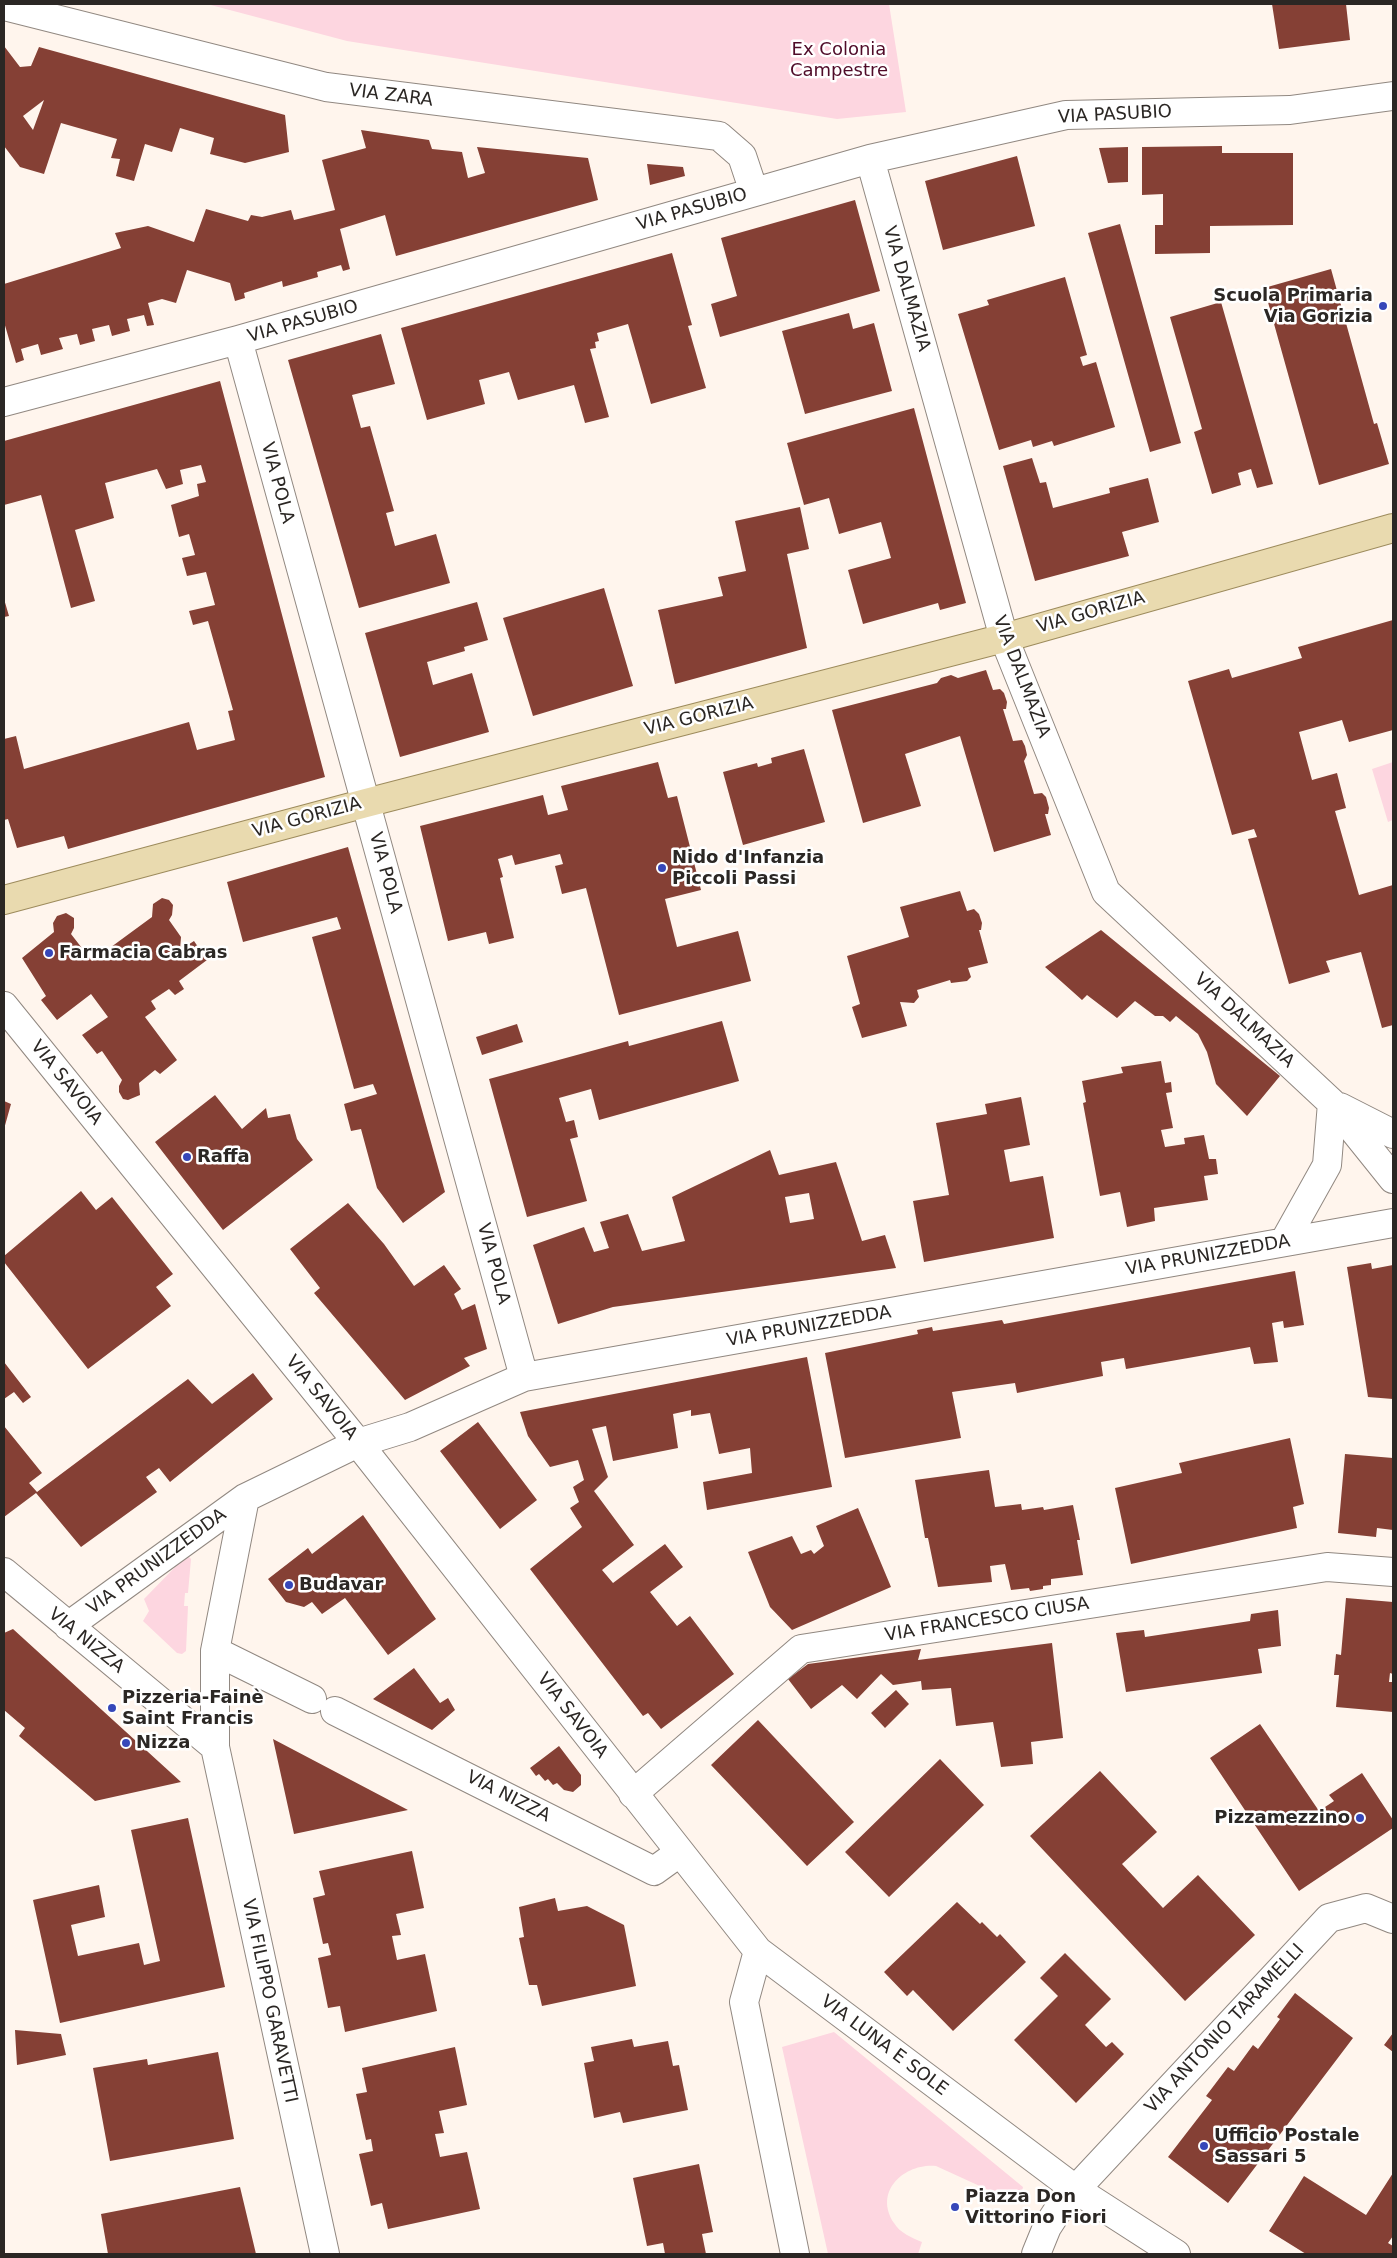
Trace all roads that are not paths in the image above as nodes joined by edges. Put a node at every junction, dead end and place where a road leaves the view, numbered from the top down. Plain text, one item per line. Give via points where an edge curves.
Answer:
1 (4, 6) edge
2 (1393, 96) edge
3 (870, 159) junction
4 (754, 192) junction
5 (238, 340) junction
6 (4, 402) edge
7 (1393, 528) edge
8 (1004, 638) junction
9 (366, 803) junction
10 (4, 900) edge
11 (4, 1006) edge
12 (1332, 1102) junction
13 (1393, 1134) edge
14 (1393, 1180) edge
15 (1393, 1223) edge
16 (1284, 1242) junction
17 (524, 1377) junction
18 (358, 1443) junction
19 (245, 1498) junction
20 (4, 1572) edge
21 (1393, 1572) edge
22 (68, 1626) junction
23 (215, 1650) junction
24 (215, 1747) junction
25 (633, 1794) junction
26 (679, 1853) junction
27 (1393, 1919) edge
28 (758, 1952) junction
29 (1075, 2189) junction
30 (325, 2254) edge
31 (795, 2254) edge
32 (1036, 2254) edge
33 (1176, 2254) edge

1 - 4 street, VIA ZARA via 326,87 719,136 742,156
2 - 3 street, VIA PASUBIO via 1290,110 1066,115
3 - 4 street, VIA PASUBIO
3 - 8 street, VIA DALMAZIA
4 - 5 street, VIA PASUBIO
5 - 6 street, VIA PASUBIO
5 - 9 street, VIA POLA
7 - 8 main road, VIA GORIZIA
8 - 9 main road, VIA GORIZIA
8 - 12 street, VIA DALMAZIA via 1106,892
9 - 10 main road, VIA GORIZIA
9 - 17 street, VIA POLA
11 - 18 street, VIA SAVOIA
12 - 13 street, VIA DALMAZIA
12 - 14 street, VIA DALMAZIA
12 - 16 street via 1326,1165
15 - 16 street, VIA PRUNIZZEDDA
16 - 17 street, VIA PRUNIZZEDDA
17 - 18 street, VIA PRUNIZZEDDA via 410,1427
18 - 19 street, VIA PRUNIZZEDDA
18 - 25 street, VIA SAVOIA
19 - 22 street, VIA PRUNIZZEDDA
19 - 23 street, VIA PRUNIZZEDDA
20 - 22 street, VIA NIZZA
21 - 25 street, VIA FRANCESCO CIUSA via 1327,1567 801,1649
22 - 24 street, VIA NIZZA
23 - 24 street, VIA PRUNIZZEDDA
23 - 26 street, VIA NIZZA via 654,1870
24 - 30 street, VIA FILIPPO GARAVETTI
25 - 26 street, VIA LUNA E SOLE
26 - 28 street, VIA LUNA E SOLE
27 - 29 street, VIA ANTONIO TARAMELLI via 1366,1908 1329,1918
28 - 29 street, VIA LUNA E SOLE
28 - 31 street via 744,2002
29 - 32 street via 1047,2227
29 - 33 street, VIA LUNA E SOLE

